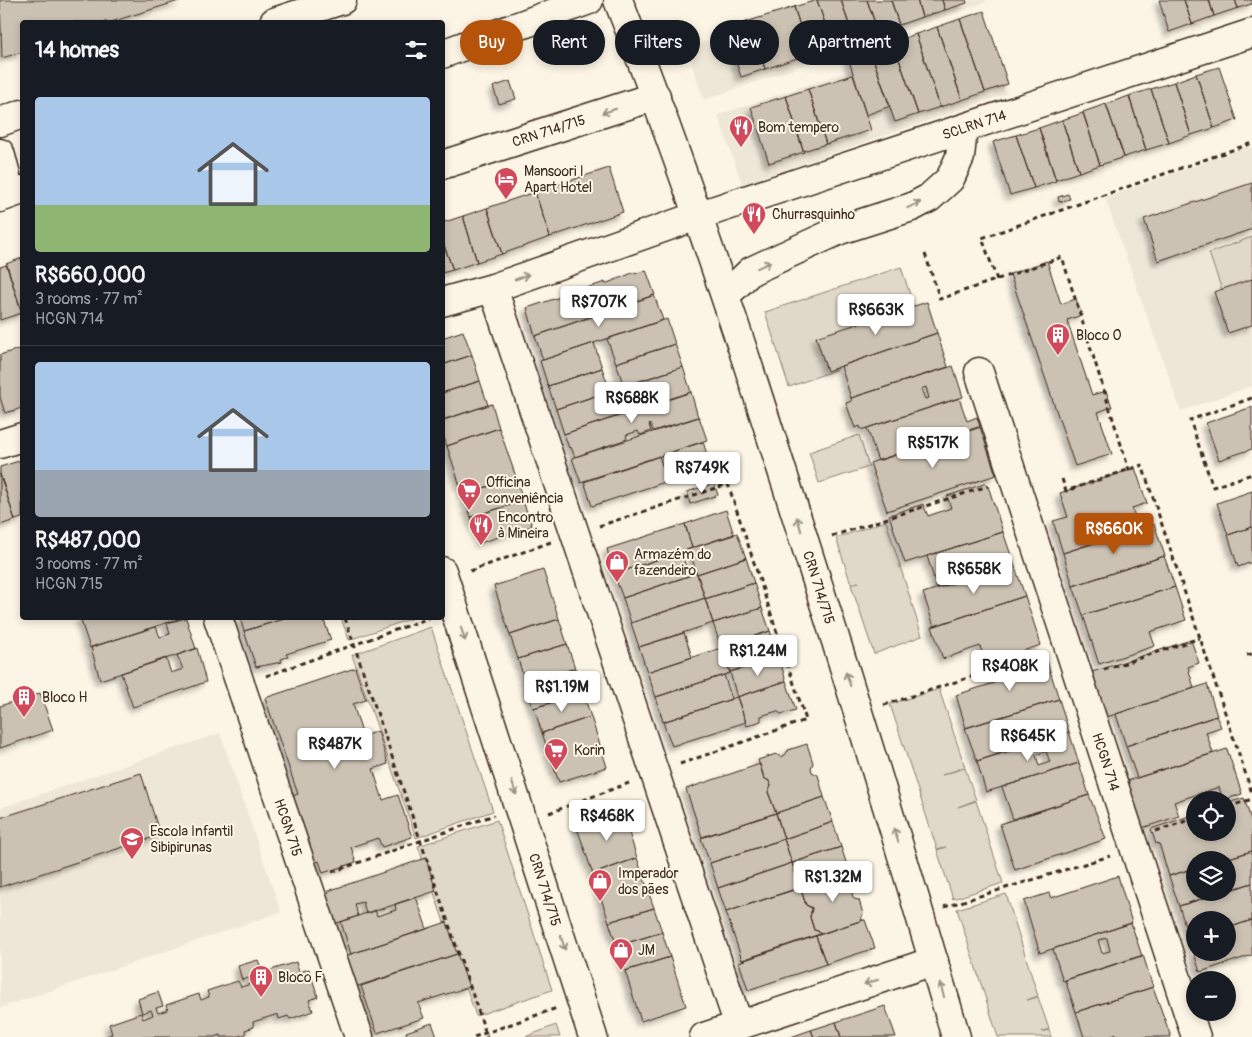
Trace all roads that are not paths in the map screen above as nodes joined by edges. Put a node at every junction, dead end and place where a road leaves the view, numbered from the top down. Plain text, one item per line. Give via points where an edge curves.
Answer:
1 (342, 0) edge
2 (589, 0) edge
3 (618, 0) edge
4 (284, 16) edge
5 (1252, 33) edge
6 (445, 53) edge
7 (656, 96) junction
8 (20, 115) edge
9 (0, 122) edge
10 (963, 128) junction
11 (0, 153) edge
12 (445, 164) edge
13 (0, 184) edge
14 (20, 191) edge
15 (0, 198) edge
16 (697, 216) junction
17 (493, 288) junction
18 (726, 295) junction
19 (445, 301) edge
20 (979, 372) dead end
21 (20, 438) edge
22 (0, 444) edge
23 (445, 578) edge
24 (219, 620) edge
25 (934, 961) junction
26 (739, 1026) junction
27 (359, 1037) edge
28 (593, 1037) edge
29 (704, 1037) edge
30 (956, 1037) edge
31 (1196, 1037) edge

1 - 4 street
2 - 6 street
3 - 7 street, CRN 714/715
5 - 10 street, SCLRN 714
7 -> 12 street, CRN 714/715
7 - 16 street, CRN 714/715
8 - 9 street
10 - 16 street, SCLRN 714
18 -> 10 street via 750,271 840,230 912,207 929,198 950,179 960,156
11 - 13 street via 6,174
14 - 15 street
17 -> 16 street
16 - 18 street, CRN 714/715
17 - 19 street
17 - 26 street
25 -> 18 street, CRN 714/715 via 856,702
20 - 31 street, HCGN 714
21 - 22 street
23 -> 28 street, CRN 714/715
24 - 27 street, HCGN 715
25 -> 26 street
30 -> 25 street, CRN 714/715
26 - 29 street

